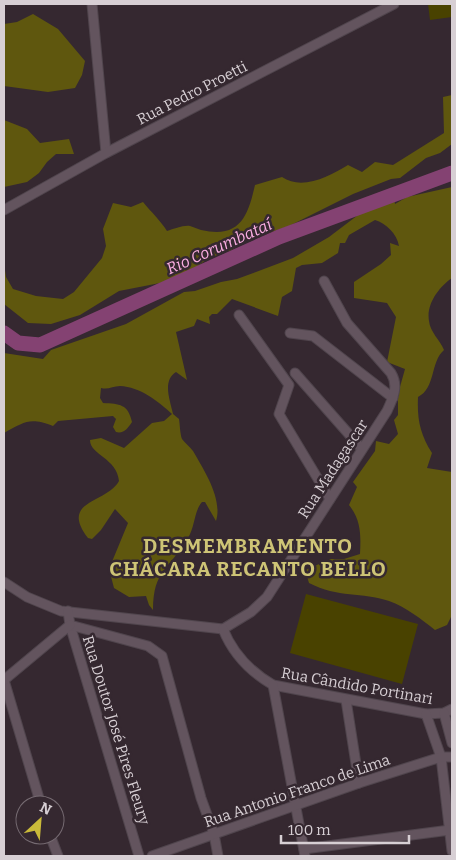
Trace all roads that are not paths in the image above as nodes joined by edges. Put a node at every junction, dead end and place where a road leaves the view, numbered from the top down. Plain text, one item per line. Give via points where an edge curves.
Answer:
1 (92, 4) edge
2 (394, 4) edge
3 (106, 153) junction
4 (4, 210) edge
5 (324, 281) dead end
6 (239, 316) dead end
7 (290, 333) dead end
8 (295, 373) dead end
9 (393, 398) junction
10 (362, 449) junction
11 (330, 499) junction
12 (4, 582) edge
13 (68, 612) junction
14 (70, 625) junction
15 (223, 629) junction
16 (4, 680) edge
17 (273, 685) junction
18 (346, 700) junction
19 (448, 711) edge
20 (426, 714) junction
21 (452, 744) edge
22 (452, 756) edge
23 (440, 757) junction
24 (359, 783) junction
25 (38, 795) edge
26 (296, 806) junction
27 (450, 830) junction
28 (214, 834) junction
29 (452, 851) edge
30 (304, 852) edge
31 (139, 856) edge
32 (152, 856) edge
33 (218, 856) edge

1 - 3 street
2 - 3 street, Rua Pedro Proetti
3 - 4 street, Rua Pedro Proetti
5 - 9 street via 347,323 394,377
6 - 11 street via 290,385 279,414
7 - 9 street via 313,336
8 - 10 street
9 - 10 street, Rua Madagascar
10 - 11 street, Rua Madagascar
11 - 15 street, Rua Madagascar via 267,597 251,612
12 - 13 street via 50,608
13 - 14 street, Rua Doutor José Pires Fleury
13 - 15 street
14 - 16 street
14 - 28 street via 148,646 162,656
14 - 31 street, Rua Doutor José Pires Fleury
15 - 17 street, Rua Cândido Portinari via 237,657
16 - 25 street
17 - 18 street, Rua Cândido Portinari
17 - 26 street
18 - 20 street, Rua Cândido Portinari
18 - 24 street
19 - 20 street, Rua Cândido Portinari
19 - 21 street
20 - 23 street
22 - 23 street, Rua Antonio Franco de Lima
23 - 24 street, Rua Antonio Franco de Lima
23 - 27 street
24 - 26 street, Rua Antonio Franco de Lima
26 - 28 street, Rua Antonio Franco de Lima
26 - 30 street
27 - 29 street
27 - 30 street
28 - 32 street, Rua Antonio Franco de Lima
28 - 33 street

